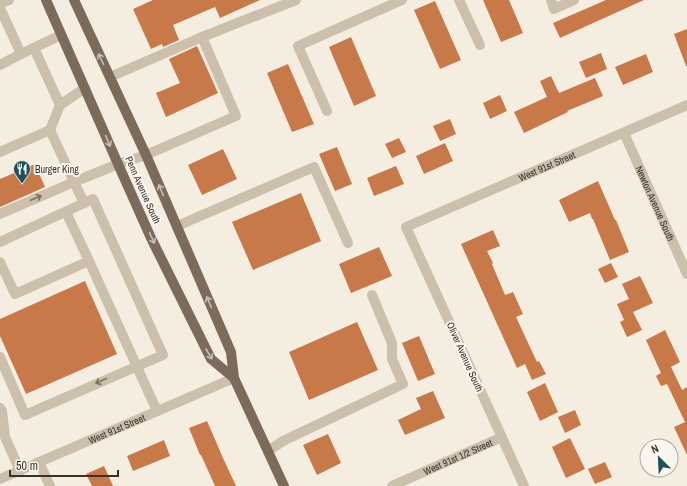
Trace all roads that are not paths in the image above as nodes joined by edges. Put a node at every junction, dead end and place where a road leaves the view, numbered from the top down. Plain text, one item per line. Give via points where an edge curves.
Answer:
1 (9, 0) edge
2 (46, 0) edge
3 (74, 0) edge
4 (402, 0) edge
5 (459, 0) edge
6 (550, 0) edge
7 (574, 0) edge
8 (290, 1) edge
9 (0, 4) edge
10 (0, 8) edge
11 (61, 35) junction
12 (202, 37) junction
13 (480, 45) dead end
14 (34, 48) junction
15 (21, 54) junction
16 (0, 65) edge
17 (110, 77) junction
18 (85, 88) junction
19 (60, 105) junction
20 (687, 105) edge
21 (327, 111) dead end
22 (50, 130) junction
23 (624, 133) junction
24 (0, 152) edge
25 (146, 155) junction
26 (118, 164) junction
27 (74, 182) junction
28 (84, 203) junction
29 (66, 212) junction
30 (0, 214) edge
31 (177, 226) junction
32 (406, 227) joint
33 (0, 242) edge
34 (348, 243) dead end
35 (89, 261) junction
36 (0, 262) edge
37 (687, 274) edge
38 (372, 294) dead end
39 (0, 357) edge
40 (137, 366) junction
41 (234, 378) junction
42 (0, 408) edge
43 (157, 411) junction
44 (2, 436) edge
45 (502, 438) junction
46 (268, 451) junction
47 (39, 462) junction
48 (20, 471) junction
49 (0, 479) edge
50 (50, 486) edge
51 (284, 486) edge
52 (392, 486) edge
53 (524, 486) edge

1 - 9 street
2 - 11 main road, Penn Avenue South
17 -> 3 main road, Penn Avenue South
4 - 21 street via 298,46
5 - 13 street
6 - 7 street via 554,8
8 - 12 street
10 - 15 street
11 - 14 street
11 - 18 main road, Penn Avenue South
12 - 17 street
12 - 25 street via 236,116
14 - 15 street
14 - 19 street
15 - 16 street
17 - 25 main road, Penn Avenue South
18 - 19 street
18 -> 26 main road, Penn Avenue South
19 - 22 street
20 - 23 street, West 91st Street
22 - 24 street
22 - 27 street
23 - 32 street, West 91st Street
23 - 37 street, Newton Avenue South
25 - 26 street
31 -> 25 main road, Penn Avenue South
26 - 27 street
26 -> 41 main road, Penn Avenue South via 211,359
27 - 28 street
30 -> 27 street
28 - 29 street
28 - 40 street via 93,199 163,355
29 - 33 street
29 - 35 street
31 - 34 street via 314,167
41 -> 31 main road, Penn Avenue South via 230,352
32 - 45 street, Oliver Avenue South
35 - 36 street via 15,294
35 - 40 street
38 - 46 street via 392,343 392,360 404,384
40 -> 39 street via 25,415
40 - 43 street
41 - 43 street, West 91st Street
41 - 46 main road, Penn Avenue South
42 - 44 street
43 - 47 street, West 91st Street
44 - 48 street
45 - 52 street, West 91st 1/2 Street
45 - 53 street, Oliver Avenue South
46 - 51 main road, Penn Avenue South
47 - 48 street, West 91st Street
47 - 50 street
48 - 49 street, West 91st Street

